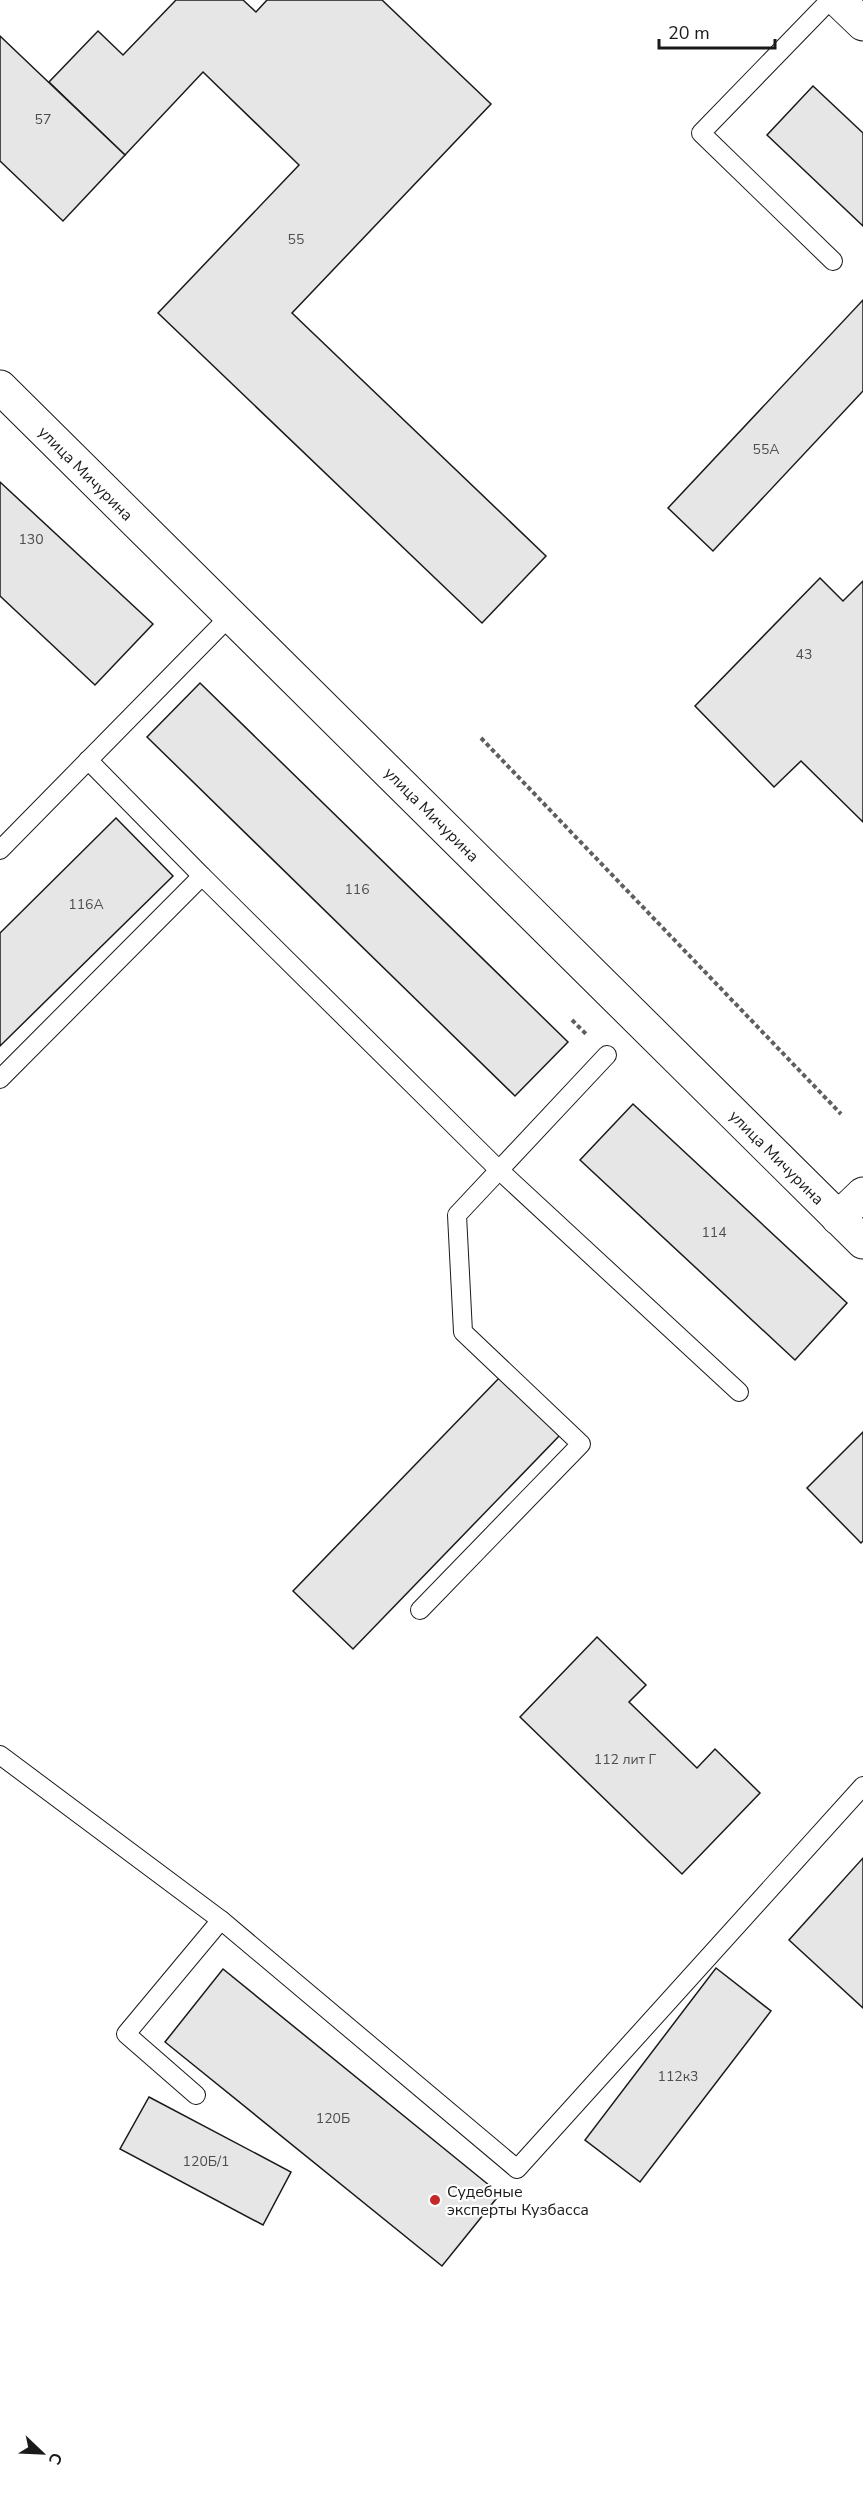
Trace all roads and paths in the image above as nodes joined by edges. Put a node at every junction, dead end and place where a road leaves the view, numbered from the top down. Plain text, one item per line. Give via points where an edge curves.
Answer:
1 (830, 0) edge
2 (838, 0) edge
3 (863, 24) edge
4 (833, 261) dead end
5 (0, 387) edge
6 (230, 617) junction
7 (481, 738) dead end
8 (88, 760) junction
9 (0, 850) edge
10 (202, 876) junction
11 (607, 1054) dead end
12 (0, 1079) edge
13 (841, 1114) dead end
14 (500, 1170) junction
15 (863, 1194) edge
16 (838, 1218) junction
17 (863, 1242) edge
18 (739, 1392) dead end
19 (420, 1610) dead end
20 (0, 1755) edge
21 (863, 1786) edge
22 (221, 1920) junction
23 (196, 2095) dead end

1 - 4 lane via 701,133
2 - 3 street
5 - 6 street, улица Мичурина
6 - 8 lane
6 - 16 street, улица Мичурина
7 - 13 path
8 - 9 lane
8 - 10 lane
10 - 12 lane
10 - 14 lane
11 - 14 lane
14 - 18 lane
14 - 19 lane via 457,1215 463,1332 581,1444
15 - 16 street
16 - 17 street, улица Мичурина
20 - 22 lane
21 - 22 lane via 517,2169
22 - 23 lane via 126,2034

